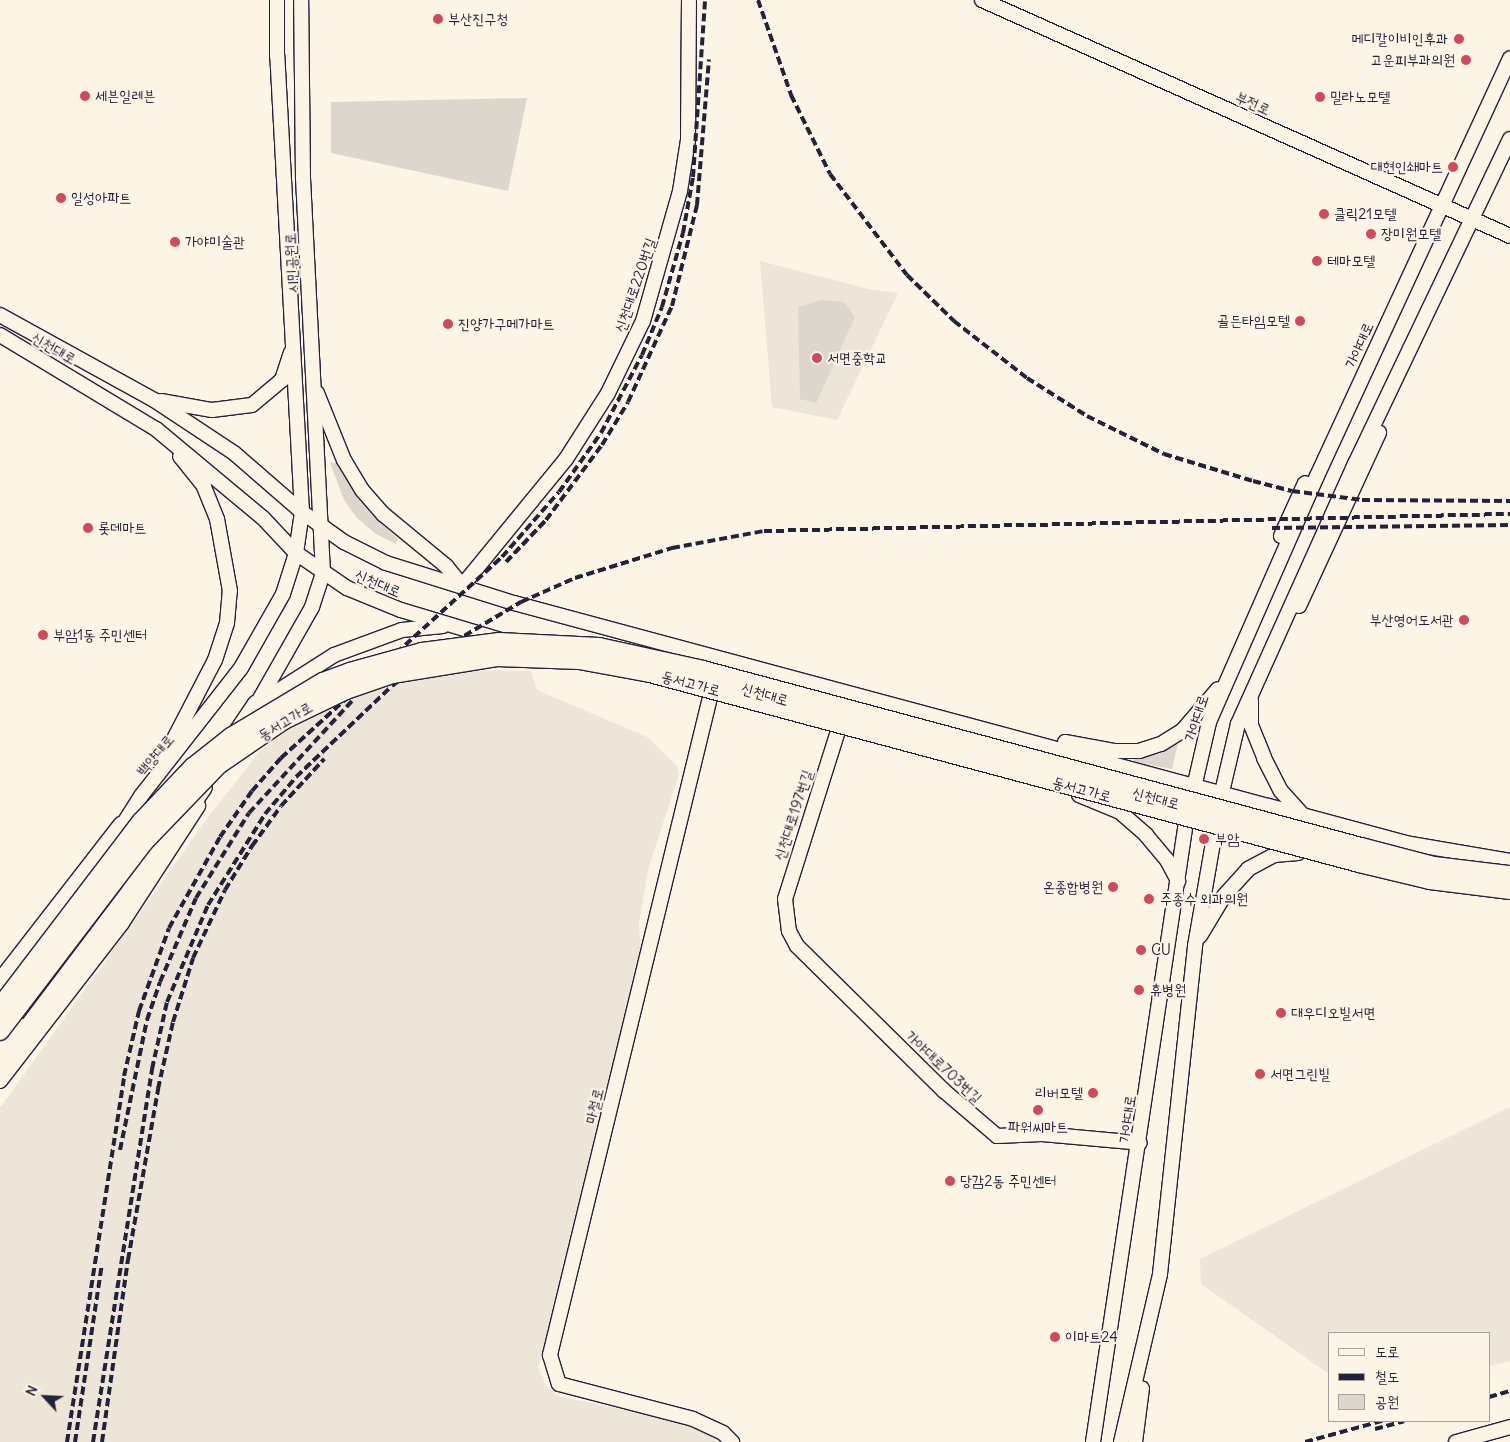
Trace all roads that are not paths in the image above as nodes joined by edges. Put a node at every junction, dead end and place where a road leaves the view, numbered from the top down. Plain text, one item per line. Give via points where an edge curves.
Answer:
1 (277, 0) edge
2 (300, 0) edge
3 (689, 0) edge
4 (982, 0) edge
5 (1510, 58) edge
6 (1510, 139) edge
7 (1441, 206) junction
8 (1474, 219) junction
9 (1510, 236) edge
10 (0, 309) edge
11 (0, 315) edge
12 (25, 327) junction
13 (0, 337) edge
14 (294, 344) junction
15 (312, 381) junction
16 (154, 400) junction
17 (156, 429) junction
18 (302, 512) junction
19 (319, 524) junction
20 (296, 552) junction
21 (323, 573) junction
22 (462, 586) junction
23 (449, 625) junction
24 (720, 656) junction
25 (1232, 670) junction
26 (1253, 687) junction
27 (710, 695) junction
28 (257, 704) junction
29 (838, 731) junction
30 (1025, 740) junction
31 (1195, 785) junction
32 (1222, 792) junction
33 (1079, 794) junction
34 (141, 796) junction
35 (1302, 814) junction
36 (1186, 822) junction
37 (122, 826) junction
38 (1215, 830) junction
39 (1298, 853) junction
40 (1510, 861) edge
41 (1510, 876) edge
42 (1178, 881) junction
43 (1510, 890) edge
44 (1510, 897) edge
45 (784, 909) joint
46 (1195, 946) junction
47 (0, 983) edge
48 (0, 1006) edge
49 (0, 1031) edge
50 (0, 1044) edge
51 (0, 1065) edge
52 (0, 1081) edge
53 (1140, 1143) junction
54 (1160, 1274) junction
55 (1510, 1427) edge
56 (732, 1442) edge
57 (1094, 1442) edge
58 (1121, 1442) edge
59 (1134, 1442) edge
60 (1456, 1442) edge

1 - 14 main road, 시민공원로 via 279,95
2 - 15 main road, 시민공원로
3 - 22 main road, 신천대로220번길 via 688,140 680,191 643,321 608,393 566,459
4 - 7 main road, 부전로
5 - 7 main road, 가야대로
6 - 8 main road
7 - 8 main road, 부전로
7 - 25 main road, 가야대로 via 1350,404 1318,455 1294,505
8 - 9 main road, 부전로
8 - 26 main road via 1409,355 1366,466 1321,565
10 - 12 main road
11 - 12 main road, 신천대로
12 - 16 main road, 신천대로
13 - 17 main road, 신천대로
14 - 16 main road via 282,380 252,405 212,410
14 - 18 main road, 시민공원로
15 - 19 main road, 시민공원로
15 - 22 main road via 344,460 362,490 383,514 446,566
16 - 18 main road, 신천대로 via 234,453
17 - 20 main road, 신천대로 via 263,518
17 - 34 main road via 204,486 217,519 230,591 227,623 215,660
18 - 19 main road, 신천대로
18 - 20 main road, 백양대로
19 - 21 main road
19 - 22 main road, 신천대로 via 344,542 386,563
20 - 21 main road, 신천대로
20 - 34 main road, 백양대로 via 283,594 241,668
21 - 23 main road, 신천대로 via 370,600
21 - 28 main road via 312,607
22 - 24 main road, 신천대로
23 - 27 main road, 신천대로
23 - 28 main road via 402,630 358,645 334,655
24 - 27 main road, 마철로
24 - 30 main road, 신천대로
25 - 30 main road via 1182,731 1146,749 1115,751 1054,740
25 - 31 main road, 가야대로 via 1209,722
26 - 32 main road via 1238,724
26 - 35 main road via 1251,725 1281,791
27 - 29 main road, 신천대로
27 - 56 main road, 마철로 via 550,1355 559,1384 694,1419 723,1432
28 - 50 main road
28 - 51 highway via 126,898
28 - 52 main road via 188,824 128,914
29 - 33 main road, 신천대로
29 - 45 main road, 신천대로197번길 via 789,879
30 - 31 main road, 신천대로
31 - 32 main road, 신천대로
31 - 36 main road, 가야대로
32 - 35 main road, 신천대로
32 - 38 main road
33 - 36 main road, 신천대로
33 - 42 main road via 1120,812 1146,835 1167,860
34 - 37 main road, 백양대로
35 - 40 main road, 신천대로 via 1406,843
36 - 38 main road, 신천대로
36 - 42 main road, 가야대로
37 - 47 highway
37 - 48 main road, 백양대로
38 - 39 main road, 신천대로
38 - 46 main road
39 - 44 main road, 신천대로 via 1434,886
39 - 46 main road via 1274,855 1244,872 1224,896
41 - 48 highway, 동서고가로, bridge via 1434,866 703,670 598,647 499,642 422,652 350,672 323,682 231,737 194,767 141,822
42 - 53 main road, 가야대로
43 - 49 highway, 동서고가로, bridge via 1430,880 1359,863 650,673 579,660 497,657 392,674 346,690 284,720 218,765 144,842
45 - 53 main road, 가야대로703번길 via 789,931 810,962 943,1090 997,1136 1042,1134
46 - 54 main road
53 - 57 main road, 가야대로
54 - 58 main road
54 - 59 main road
55 - 60 main road

